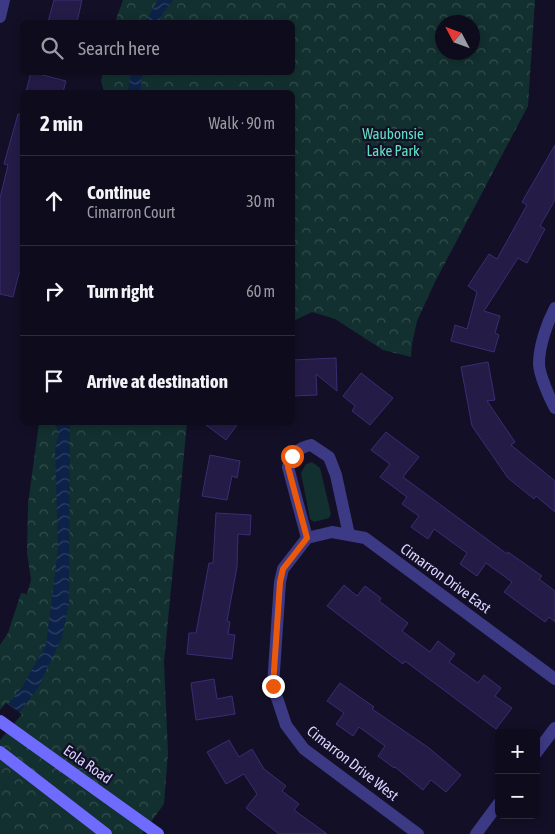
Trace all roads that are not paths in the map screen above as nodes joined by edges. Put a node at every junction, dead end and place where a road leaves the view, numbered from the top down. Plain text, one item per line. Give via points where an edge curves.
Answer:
1 (4, 0) edge
2 (0, 17) edge
3 (555, 308) edge
4 (555, 408) edge
5 (349, 535) junction
6 (307, 538) junction
7 (555, 679) edge
8 (0, 721) edge
9 (555, 728) edge
10 (540, 748) edge
11 (0, 752) edge
12 (495, 808) edge
13 (106, 834) edge
14 (158, 834) edge
15 (418, 834) edge
16 (476, 834) edge

1 - 2 street
3 - 4 street via 545,332 539,365
5 - 6 street, Cimarron Drive East via 332,532
5 - 6 street via 329,457 311,445 300,448 288,467
5 - 7 street, Cimarron Drive East via 365,538
6 - 15 street, Cimarron Drive West via 283,569 280,582 273,686 281,716 304,749
8 - 14 main road, Eola Road
9 - 10 street
11 - 13 main road
12 - 16 street

